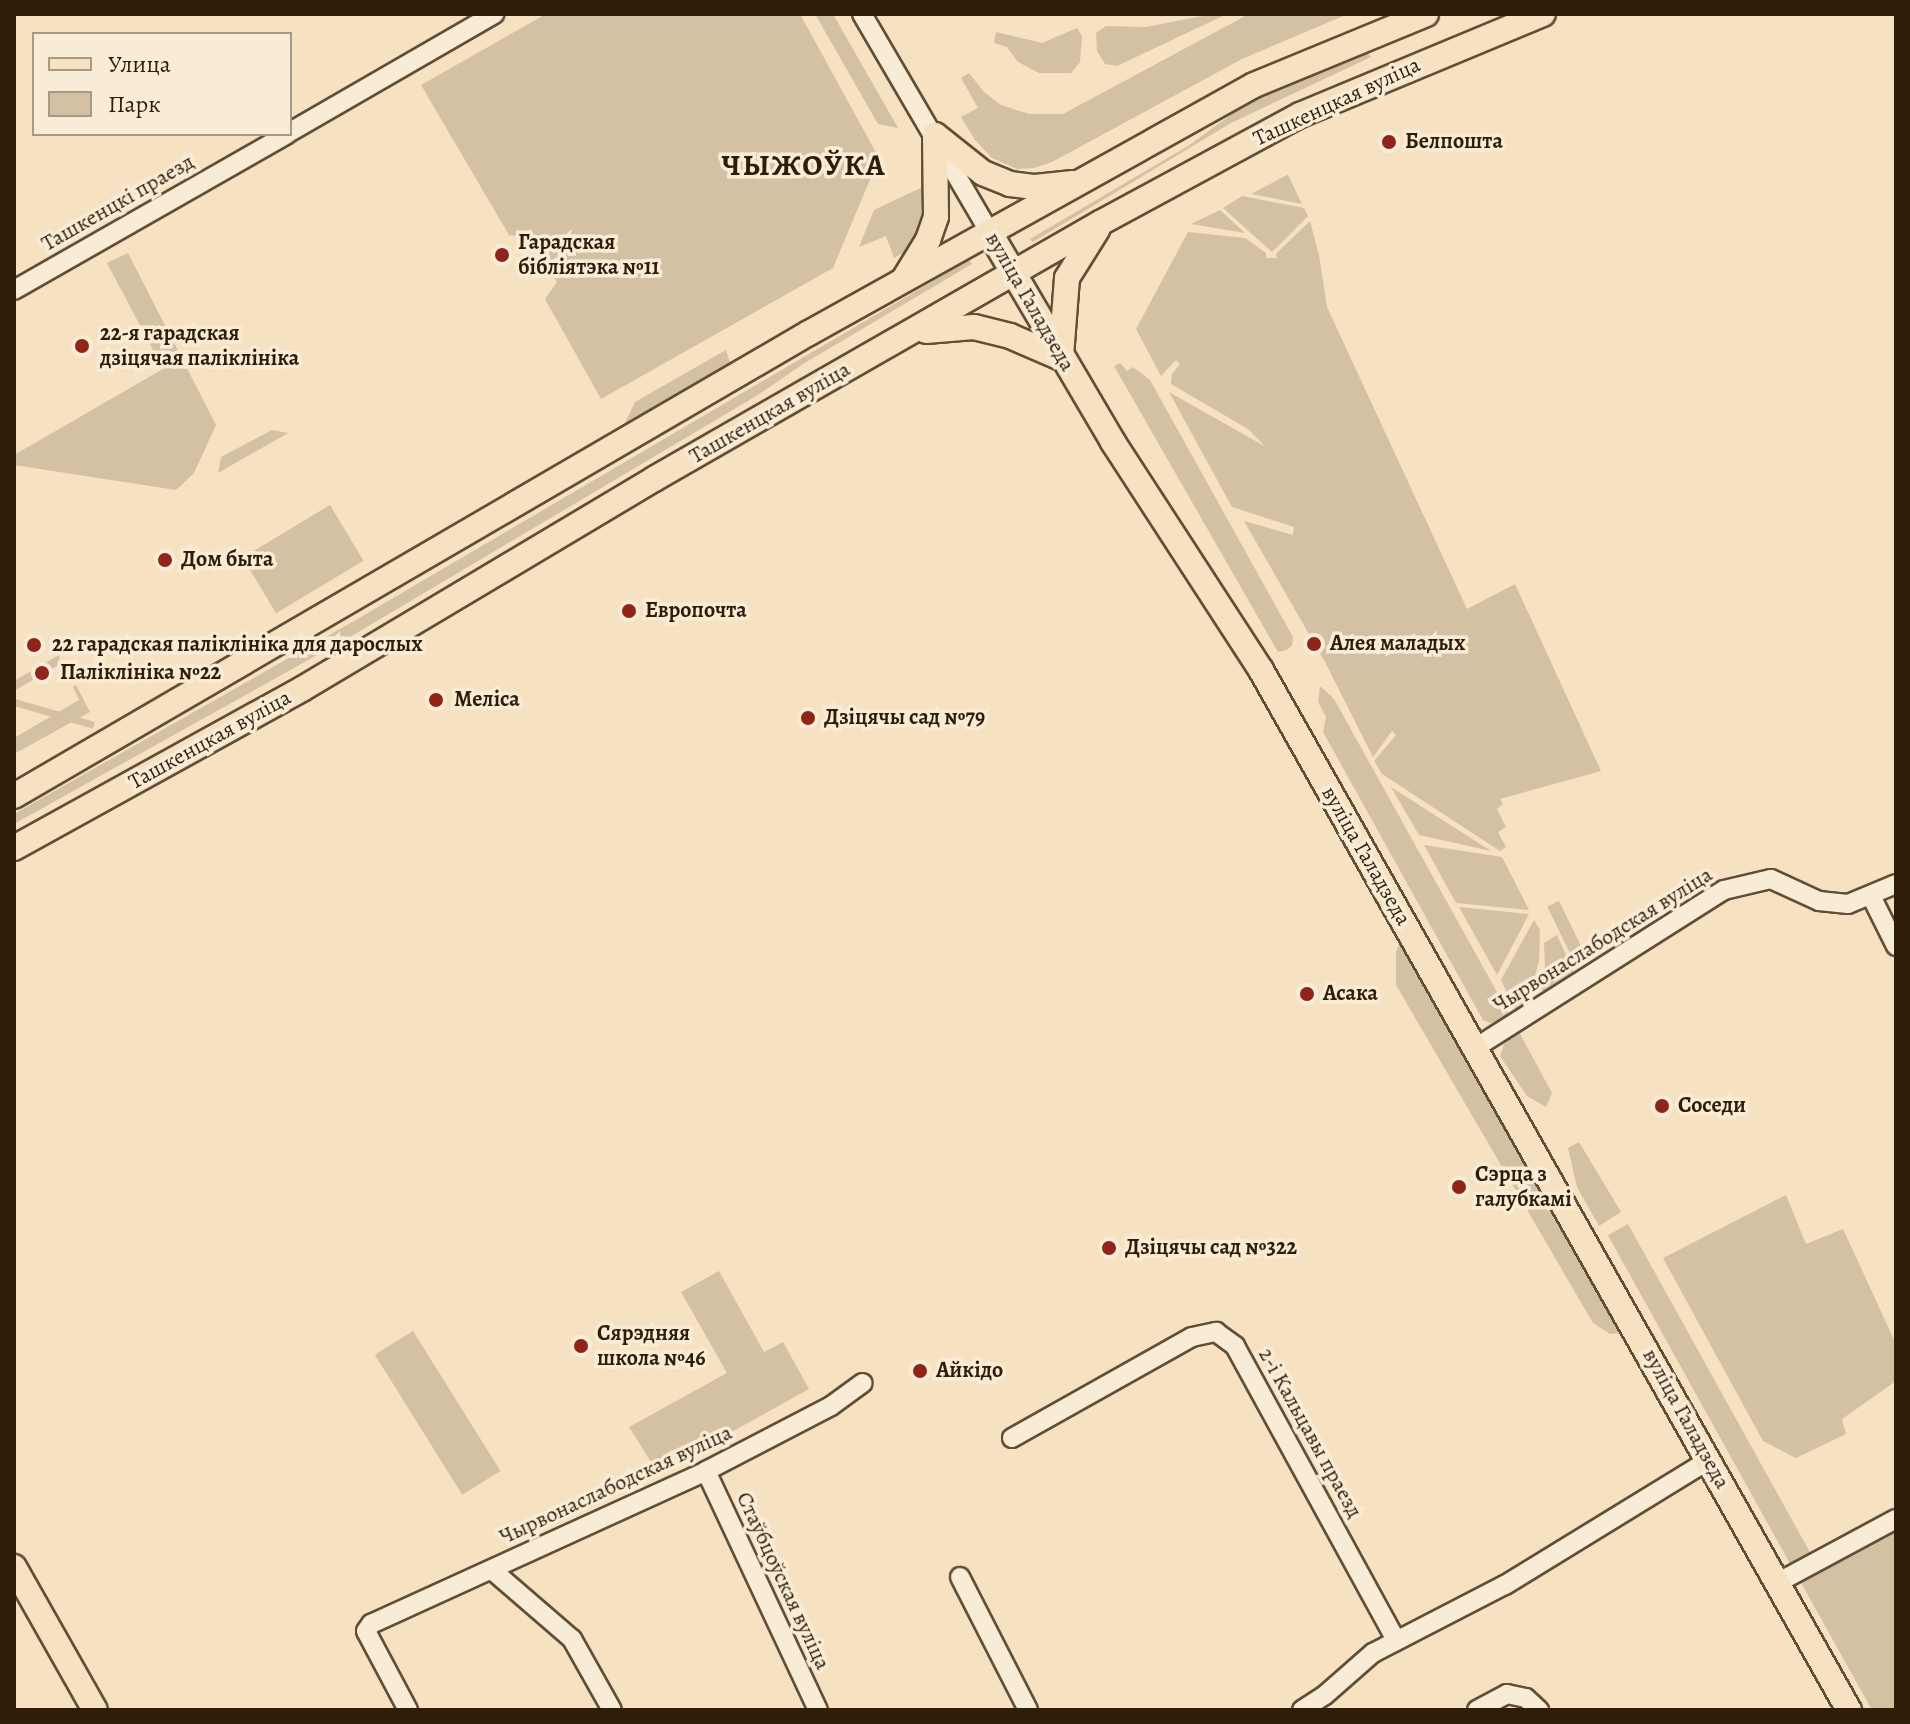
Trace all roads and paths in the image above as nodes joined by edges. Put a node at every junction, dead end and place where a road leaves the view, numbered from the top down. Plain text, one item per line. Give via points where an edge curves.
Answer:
1 (494, 14) edge
2 (862, 14) edge
3 (1426, 14) edge
4 (1543, 14) edge
5 (1389, 20) edge
6 (1409, 67) junction
7 (292, 131) edge
8 (935, 135) junction
9 (283, 136) edge
10 (1084, 182) junction
11 (1102, 222) junction
12 (990, 233) junction
13 (1015, 274) junction
14 (902, 281) junction
15 (14, 290) edge
16 (908, 334) junction
17 (1061, 358) junction
18 (14, 796) edge
19 (14, 848) edge
20 (1896, 884) edge
21 (1871, 896) junction
22 (1896, 946) edge
23 (1475, 1048) junction
24 (863, 1383) dead end
25 (1012, 1438) dead end
26 (1709, 1460) junction
27 (706, 1471) junction
28 (1896, 1519) edge
29 (14, 1567) edge
30 (492, 1570) junction
31 (960, 1577) dead end
32 (1777, 1583) junction
33 (1396, 1640) junction
34 (95, 1710) edge
35 (408, 1710) edge
36 (612, 1710) edge
37 (818, 1710) edge
38 (1028, 1710) edge
39 (1302, 1710) edge
40 (1477, 1710) edge
41 (1539, 1710) edge
42 (1849, 1710) edge

1 - 7 street, Ташкенцкі праезд
2 - 8 street, вуліца Галадзеда
3 - 5 main road, Ташкенцкая вуліца
4 - 6 main road, Ташкенцкая вуліца
5 - 6 main road
5 - 10 main road, Ташкенцкая вуліца via 1254,85
6 - 11 main road, Ташкенцкая вуліца via 1300,115
8 - 10 main road via 983,173 1010,184
8 - 12 street, вуліца Галадзеда
8 - 14 main road via 936,217
9 - 15 street, Ташкенцкі праезд
10 - 12 main road, Ташкенцкая вуліца
11 - 13 main road, Ташкенцкая вуліца
11 - 17 main road via 1067,278
12 - 13 main road, вуліца Галадзеда
12 - 14 main road, Ташкенцкая вуліца
13 - 16 main road, Ташкенцкая вуліца
13 - 17 main road, вуліца Галадзеда
14 - 18 main road, Ташкенцкая вуліца
16 - 17 main road via 974,327
16 - 19 main road, Ташкенцкая вуліца via 302,689
17 - 23 main road, вуліца Галадзеда via 1261,670
20 - 21 street, Чырвонаслабодская вуліца
21 - 22 street
21 - 23 street, Чырвонаслабодская вуліца via 1848,904 1819,901 1771,879 1724,890
23 - 26 main road, вуліца Галадзеда
24 - 27 street, Чырвонаслабодская вуліца via 831,1406
25 - 33 street, 2-і Кальцавы праезд via 1192,1337 1216,1332 1235,1346
26 - 32 main road, вуліца Галадзеда
26 - 33 street via 1505,1585
27 - 30 street, Чырвонаслабодская вуліца
27 - 37 street, Стаўбцоўская вуліца
28 - 32 street
29 - 34 main road
30 - 35 street, Чырвонаслабодская вуліца via 382,1617 366,1631
30 - 36 street via 572,1639
31 - 38 street
32 - 42 main road, вуліца Галадзеда
33 - 39 street
40 - 41 street via 1507,1694 1526,1698

